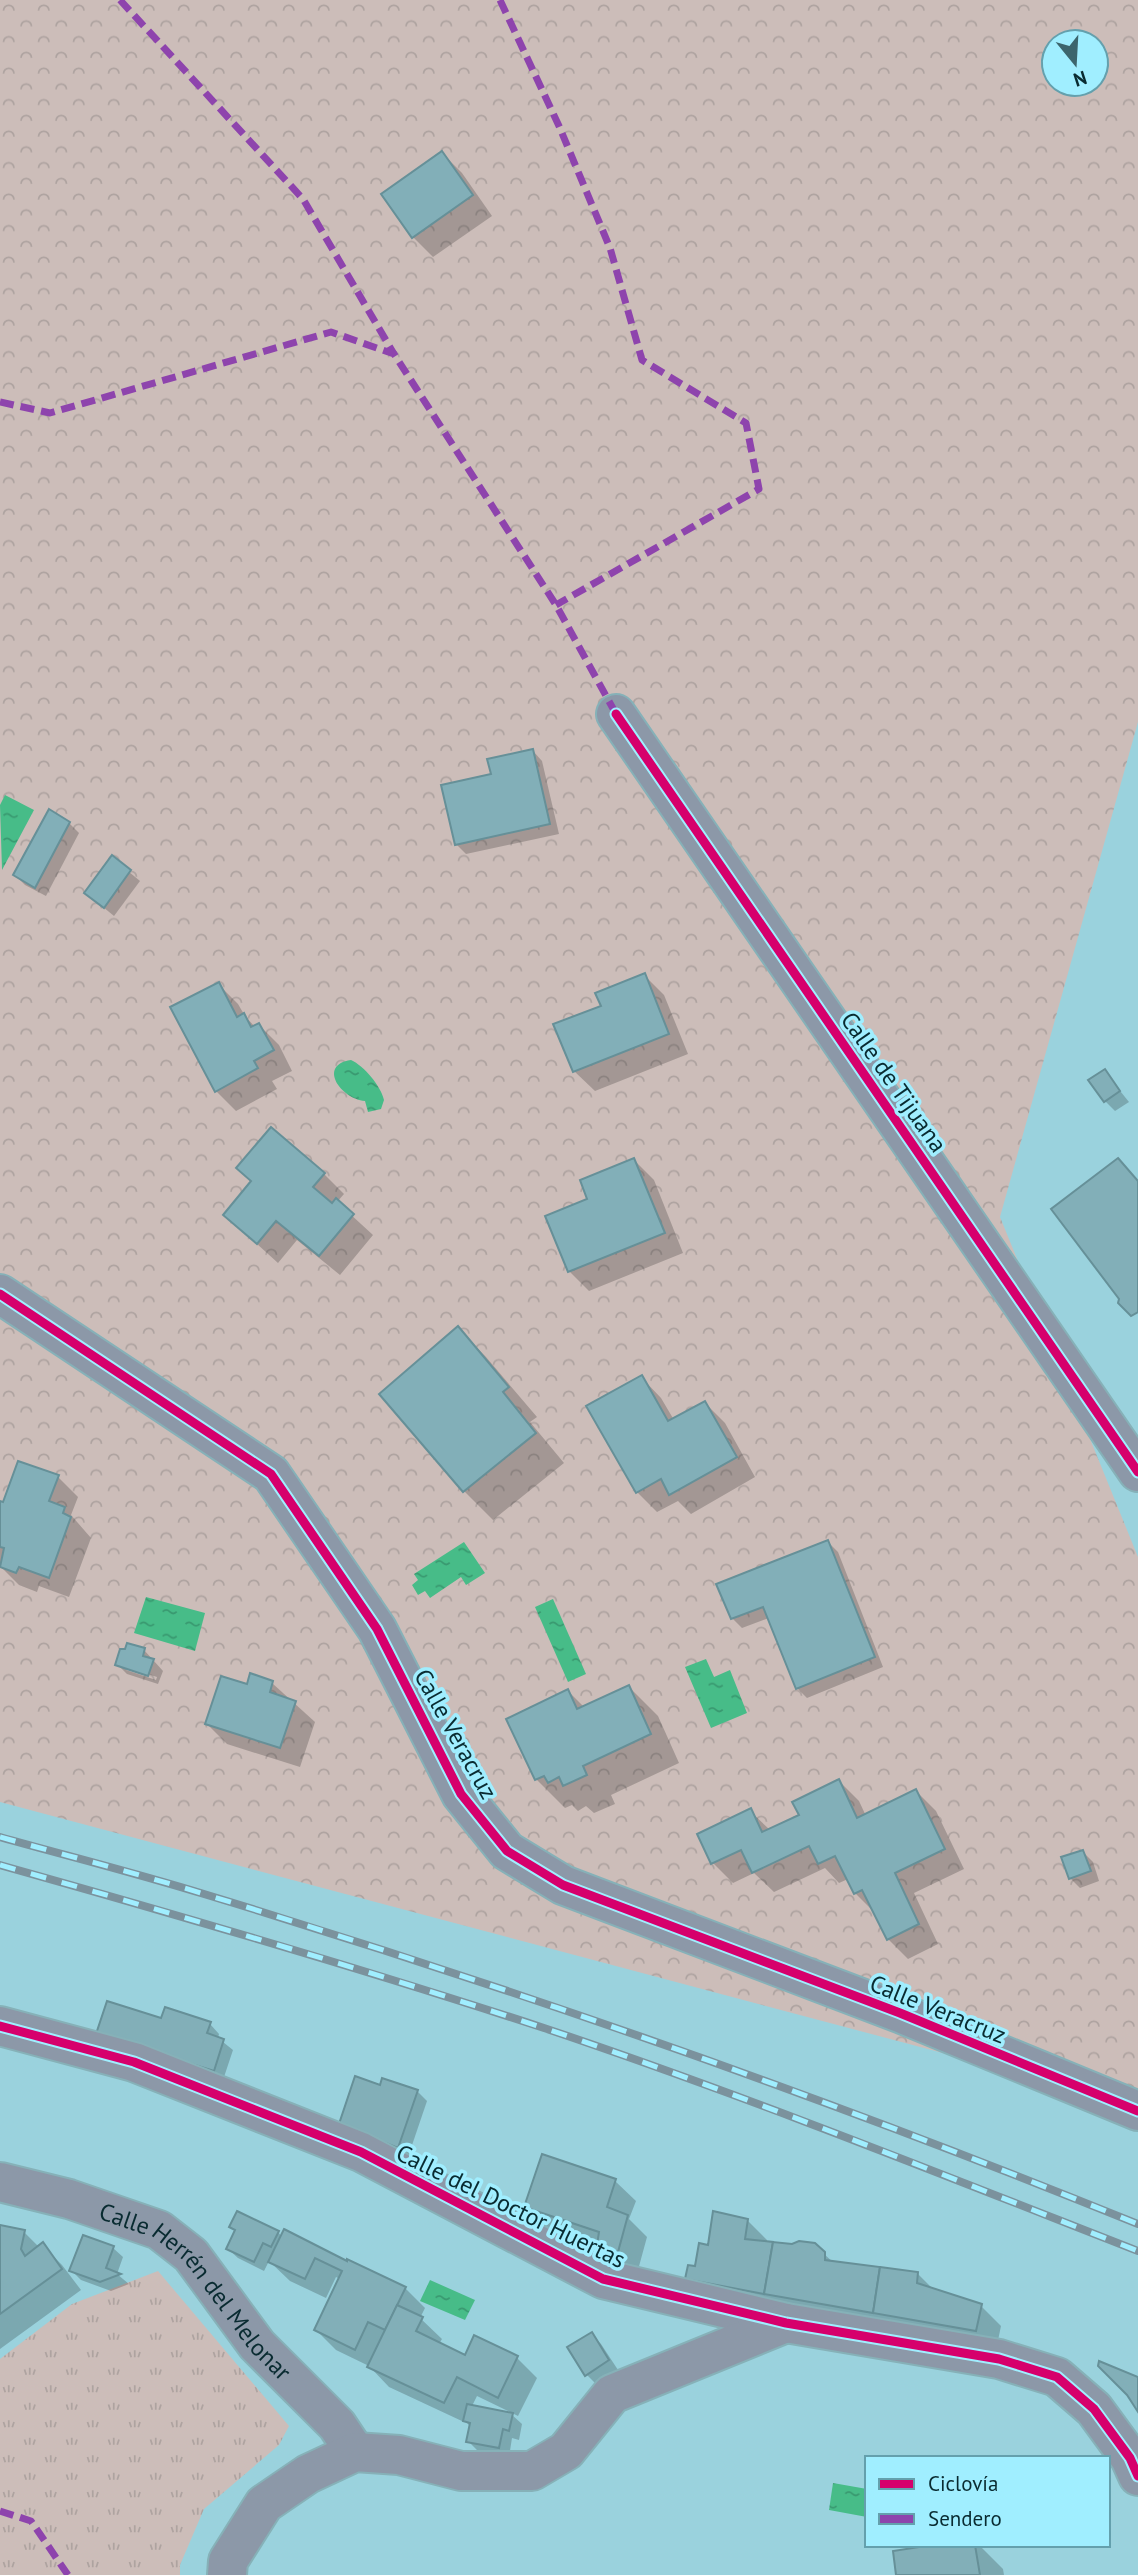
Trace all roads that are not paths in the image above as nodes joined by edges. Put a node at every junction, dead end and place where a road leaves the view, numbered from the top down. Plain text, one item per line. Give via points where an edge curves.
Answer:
1 (616, 714) dead end
2 (0, 1294) edge
3 (1138, 1472) edge
4 (0, 2026) edge
5 (1138, 2111) edge
6 (0, 2182) edge
7 (786, 2323) junction
8 (355, 2452) junction
9 (1138, 2476) edge
10 (227, 2575) edge

1 - 3 street, Calle de Tijuana
2 - 5 street, Calle Veracruz via 271,1474 377,1629 461,1794 507,1851 563,1885 900,2013
4 - 7 street, Calle del Doctor Huertas via 134,2063 361,2152 603,2279
6 - 8 street, Calle Herrén del Melonar via 69,2199 159,2230 191,2255 257,2345 337,2425
7 - 8 street via 612,2394 566,2451 532,2471 461,2471 399,2455
7 - 9 street, Calle del Doctor Huertas via 999,2359 1057,2378 1094,2409
8 - 10 street via 308,2474 264,2504 228,2561

